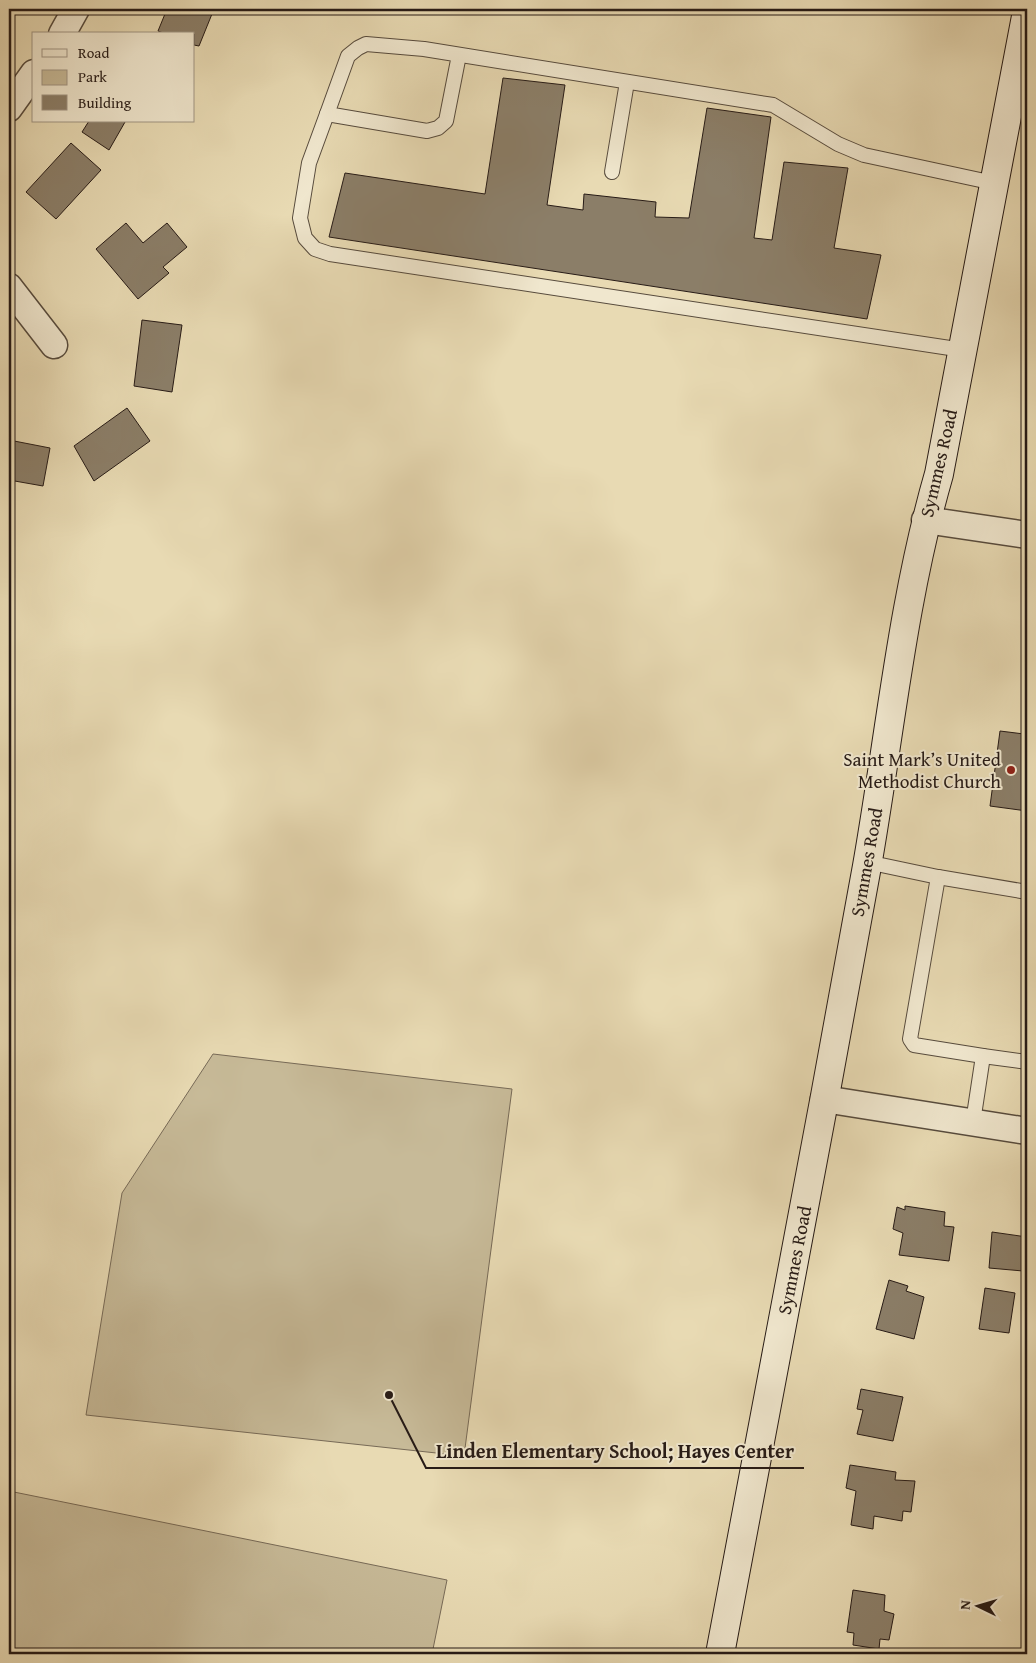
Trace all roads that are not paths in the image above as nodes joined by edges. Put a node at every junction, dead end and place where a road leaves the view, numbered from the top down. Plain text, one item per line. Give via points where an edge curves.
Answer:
1 (76, 9) edge
2 (1027, 11) edge
3 (63, 32) edge
4 (459, 55) junction
5 (32, 76) edge
6 (627, 82) junction
7 (9, 108) edge
8 (327, 114) junction
9 (612, 172) dead end
10 (994, 183) junction
11 (9, 287) edge
12 (54, 345) dead end
13 (963, 350) junction
14 (925, 520) junction
15 (1027, 535) edge
16 (868, 862) junction
17 (938, 877) junction
18 (1027, 892) edge
19 (983, 1056) junction
20 (1027, 1062) edge
21 (824, 1099) junction
22 (973, 1122) junction
23 (1027, 1131) edge
24 (720, 1654) edge

1 - 3 street
2 - 10 main road, Symmes Road
4 - 6 lane
4 - 8 lane via 366,44 348,56
4 - 8 lane via 446,121 438,128 427,131
5 - 7 street
6 - 9 lane
6 - 10 lane via 773,105 838,144 864,155
8 - 13 lane via 309,163 300,218 305,238 315,249 330,254
10 - 13 main road, Symmes Road
11 - 12 street
13 - 14 main road, Symmes Road via 938,474
14 - 15 street
14 - 16 main road, Symmes Road via 894,685
16 - 17 lane
16 - 21 main road, Symmes Road
17 - 18 lane
17 - 19 lane via 910,1040 914,1045
19 - 20 lane
19 - 22 lane
21 - 22 street
21 - 24 main road, Symmes Road
22 - 23 street

